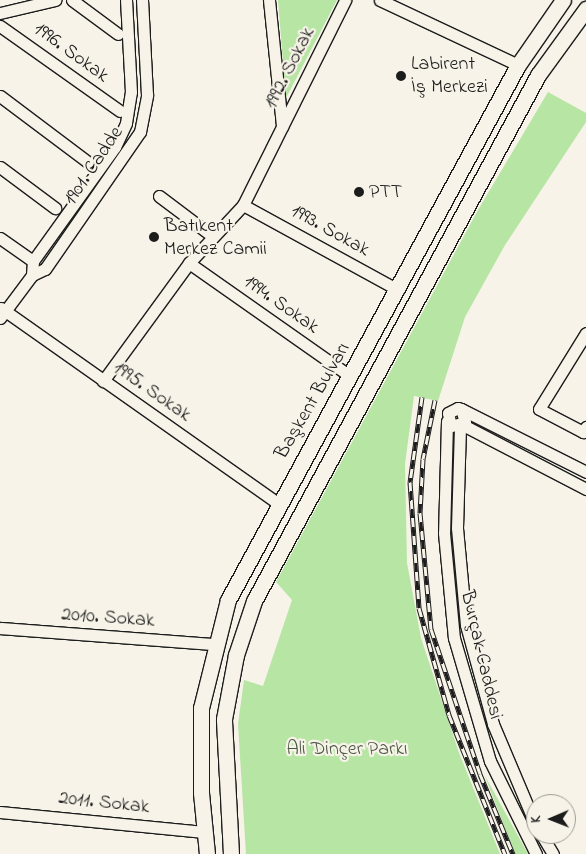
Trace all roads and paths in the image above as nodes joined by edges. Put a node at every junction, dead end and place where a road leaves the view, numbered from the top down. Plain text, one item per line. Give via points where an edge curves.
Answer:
1 (55, 0) edge
2 (72, 0) edge
3 (126, 0) edge
4 (142, 0) edge
5 (269, 0) edge
6 (345, 0) edge
7 (380, 0) edge
8 (563, 0) edge
9 (586, 9) edge
10 (0, 13) edge
11 (0, 26) edge
12 (118, 34) dead end
13 (518, 65) junction
14 (0, 96) edge
15 (120, 111) dead end
16 (282, 126) junction
17 (88, 162) dead end
18 (0, 167) edge
19 (159, 196) dead end
20 (243, 204) junction
21 (55, 208) dead end
22 (212, 236) junction
23 (0, 238) edge
24 (33, 261) junction
25 (189, 263) junction
26 (32, 275) junction
27 (398, 290) junction
28 (2, 312) edge
29 (586, 333) edge
30 (351, 377) junction
31 (103, 381) junction
32 (461, 409) junction
33 (447, 421) junction
34 (462, 426) junction
35 (586, 427) edge
36 (586, 472) edge
37 (586, 489) edge
38 (277, 503) junction
39 (0, 628) edge
40 (213, 644) junction
41 (526, 803) edge
42 (0, 812) edge
43 (204, 832) junction
44 (207, 854) edge
45 (231, 854) edge
46 (536, 854) edge

1 - 10 street
2 - 12 street
3 - 24 street, 1901. Cadde via 131,92 124,130
4 - 26 street, 1901. Cadde via 147,95 140,132 45,269
5 - 16 street, 1992. Sokak
6 - 16 street, 1992. Sokak
7 - 13 street
8 - 13 main road, Başkent Bulvarı
9 - 45 main road, Başkent Bulvarı via 538,75 254,601 236,655 224,719
11 - 15 street, 1996. Sokak
13 - 27 main road, Başkent Bulvarı
14 - 17 street
16 - 20 street, 1992. Sokak
18 - 21 street
19 - 22 street
20 - 22 street, 1992. Sokak
20 - 27 street, 1993. Sokak
22 - 25 street, 1992. Sokak
23 - 24 street
24 - 26 street
25 - 30 street, 1994. Sokak
25 - 31 street, 1992. Sokak
26 - 28 street, 1901. Cadde
27 - 30 main road, Başkent Bulvarı
28 - 31 street, 1995. Sokak
29 - 35 street via 539,409 583,432
30 - 38 main road, Başkent Bulvarı
31 - 38 street, 1995. Sokak
32 - 33 street via 449,410
32 - 34 street, Burçak Caddesi via 466,416
32 - 36 street
33 - 34 street
33 - 46 street, Burçak Caddesi via 444,541 454,638 490,761
34 - 37 street
34 - 41 street, Burçak Caddesi via 457,528 466,625 495,731
38 - 40 main road, Başkent Bulvarı via 236,582
39 - 40 street, 2010. Sokak
40 - 43 main road, Başkent Bulvarı via 200,736
42 - 43 street, 2011. Sokak
43 - 44 main road, Başkent Bulvarı

